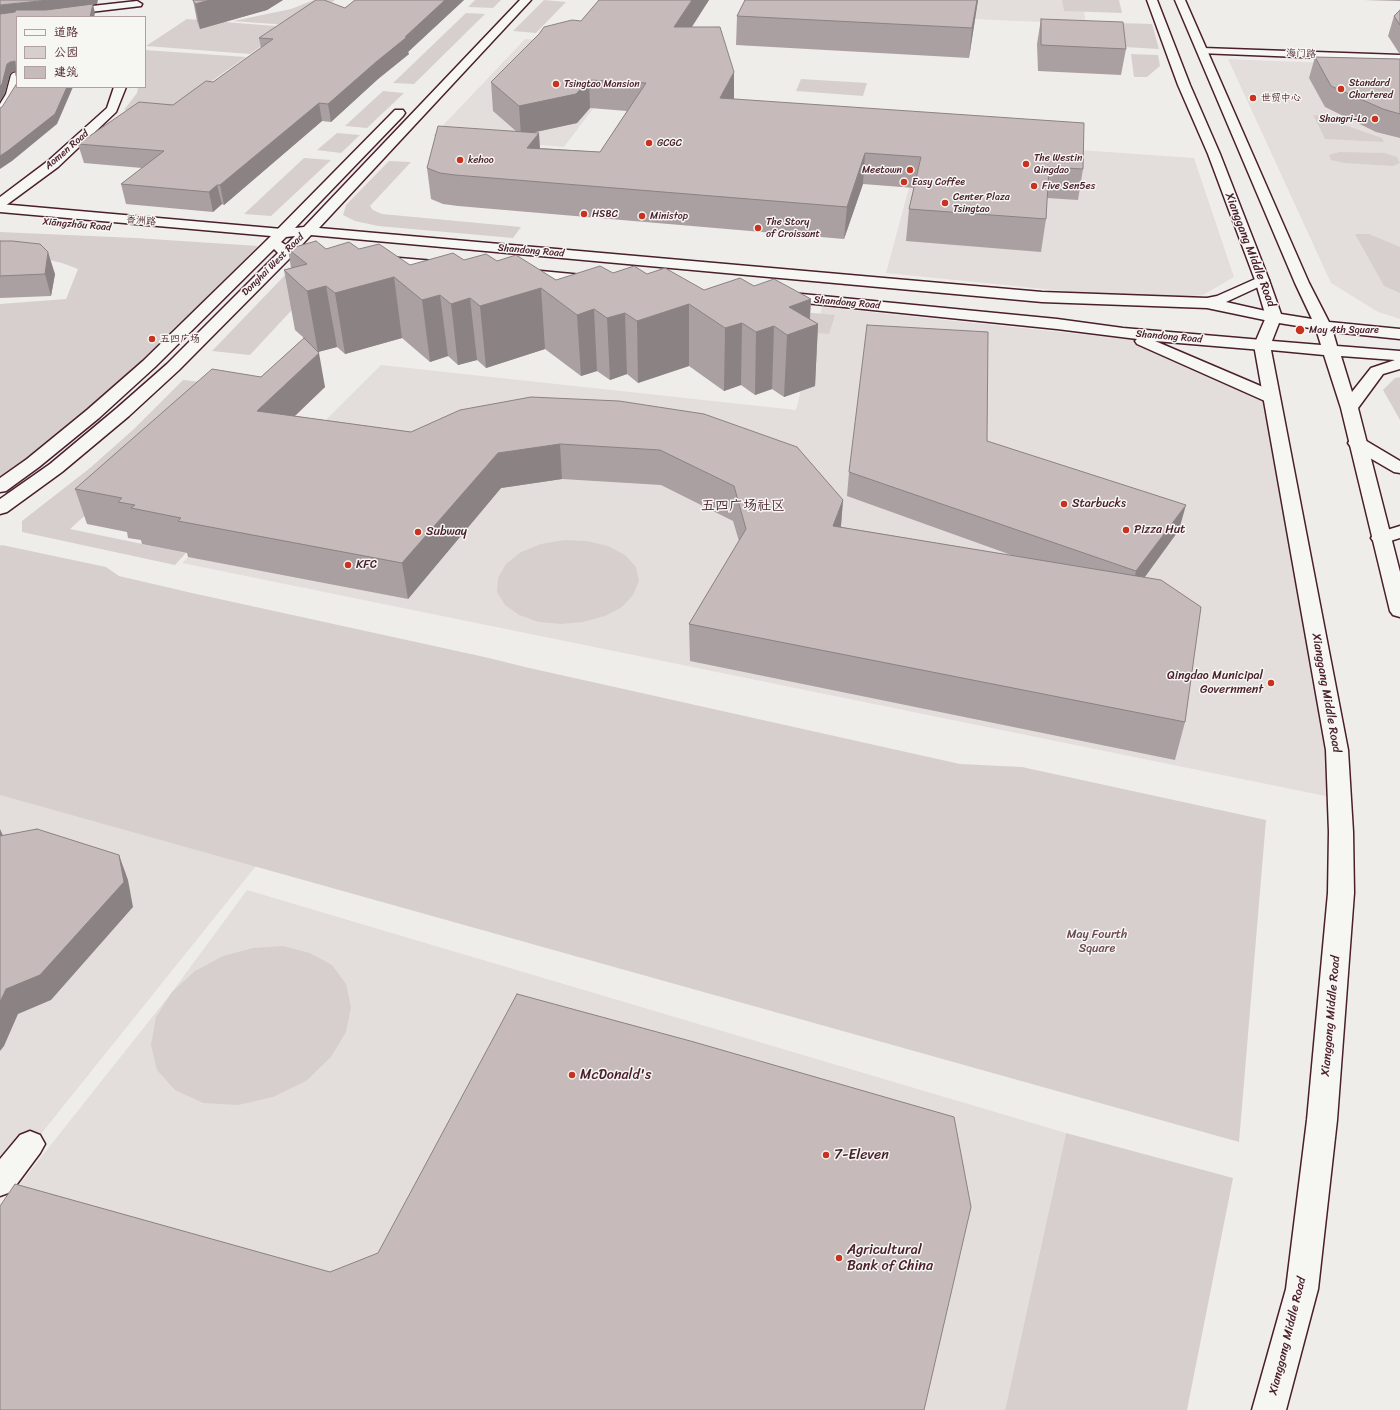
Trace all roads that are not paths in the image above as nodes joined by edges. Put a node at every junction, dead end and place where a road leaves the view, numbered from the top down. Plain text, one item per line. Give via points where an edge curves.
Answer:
1 (511, 0) edge
2 (526, 0) edge
3 (1152, 0) edge
4 (1180, 0) edge
5 (138, 2) edge
6 (24, 16) edge
7 (135, 16) edge
8 (1203, 50) junction
9 (1400, 58) edge
10 (15, 69) edge
11 (428, 84) dead end
12 (120, 88) edge
13 (406, 106) dead end
14 (0, 113) edge
15 (0, 203) edge
16 (0, 208) edge
17 (0, 218) edge
18 (308, 231) junction
19 (280, 242) junction
20 (329, 256) edge
21 (358, 258) edge
22 (461, 268) edge
23 (508, 272) edge
24 (1262, 280) junction
25 (611, 281) edge
26 (769, 296) edge
27 (1207, 303) junction
28 (1274, 317) junction
29 (1323, 326) junction
30 (1123, 333) junction
31 (1400, 334) edge
32 (1262, 345) junction
33 (1330, 350) junction
34 (1400, 356) edge
35 (1400, 364) edge
36 (1271, 397) junction
37 (1349, 408) junction
38 (1357, 443) junction
39 (1400, 468) edge
40 (0, 487) edge
41 (0, 508) edge
42 (1400, 532) edge
43 (1381, 538) junction
44 (1400, 611) edge
45 (30, 1144) dead end
46 (0, 1182) edge
47 (1269, 1410) edge

1 - 11 main road
2 - 18 main road, Donghai West Road
3 - 24 main road, Xianggang Middle Road
4 - 8 main road
5 - 6 main road
5 - 7 main road
8 - 9 main road, 海门路
8 - 29 main road via 1302,283
10 - 14 main road via 12,94
12 - 15 main road, Aomen Road via 112,109 53,164
13 - 19 main road, Donghai West Road
16 - 19 main road, 香洲路
17 - 19 main road, Xiāngzhōu Road
18 - 19 main road, Shandong Road
18 - 27 main road, Shandong Road via 1042,297
19 - 20 main road
19 - 40 main road, Donghai West Road via 138,374 57,443
19 - 41 main road, Donghai West Road via 172,366 124,412 56,468
21 - 22 main road
23 - 25 main road, Shandong Road
24 - 27 main road
24 - 28 main road, Xianggang Middle Road
26 - 30 main road, Shandong Road via 1057,324
27 - 28 main road, Shandong Road
28 - 29 main road, Shandong Road
28 - 32 main road, Xianggang Middle Road
29 - 31 main road, Shandong Road
29 - 33 main road
30 - 32 main road, Shandong Road
30 - 36 main road
32 - 33 main road, Shandong Road
32 - 36 main road, Xianggang Middle Road
33 - 34 main road, Shandong Road
33 - 37 main road
35 - 37 main road via 1378,371
36 - 47 main road, Xianggang Middle Road via 1337,750 1341,893 1322,1120 1302,1289
37 - 38 main road
38 - 39 main road
38 - 43 main road
42 - 43 main road
43 - 44 main road
45 - 46 main road

